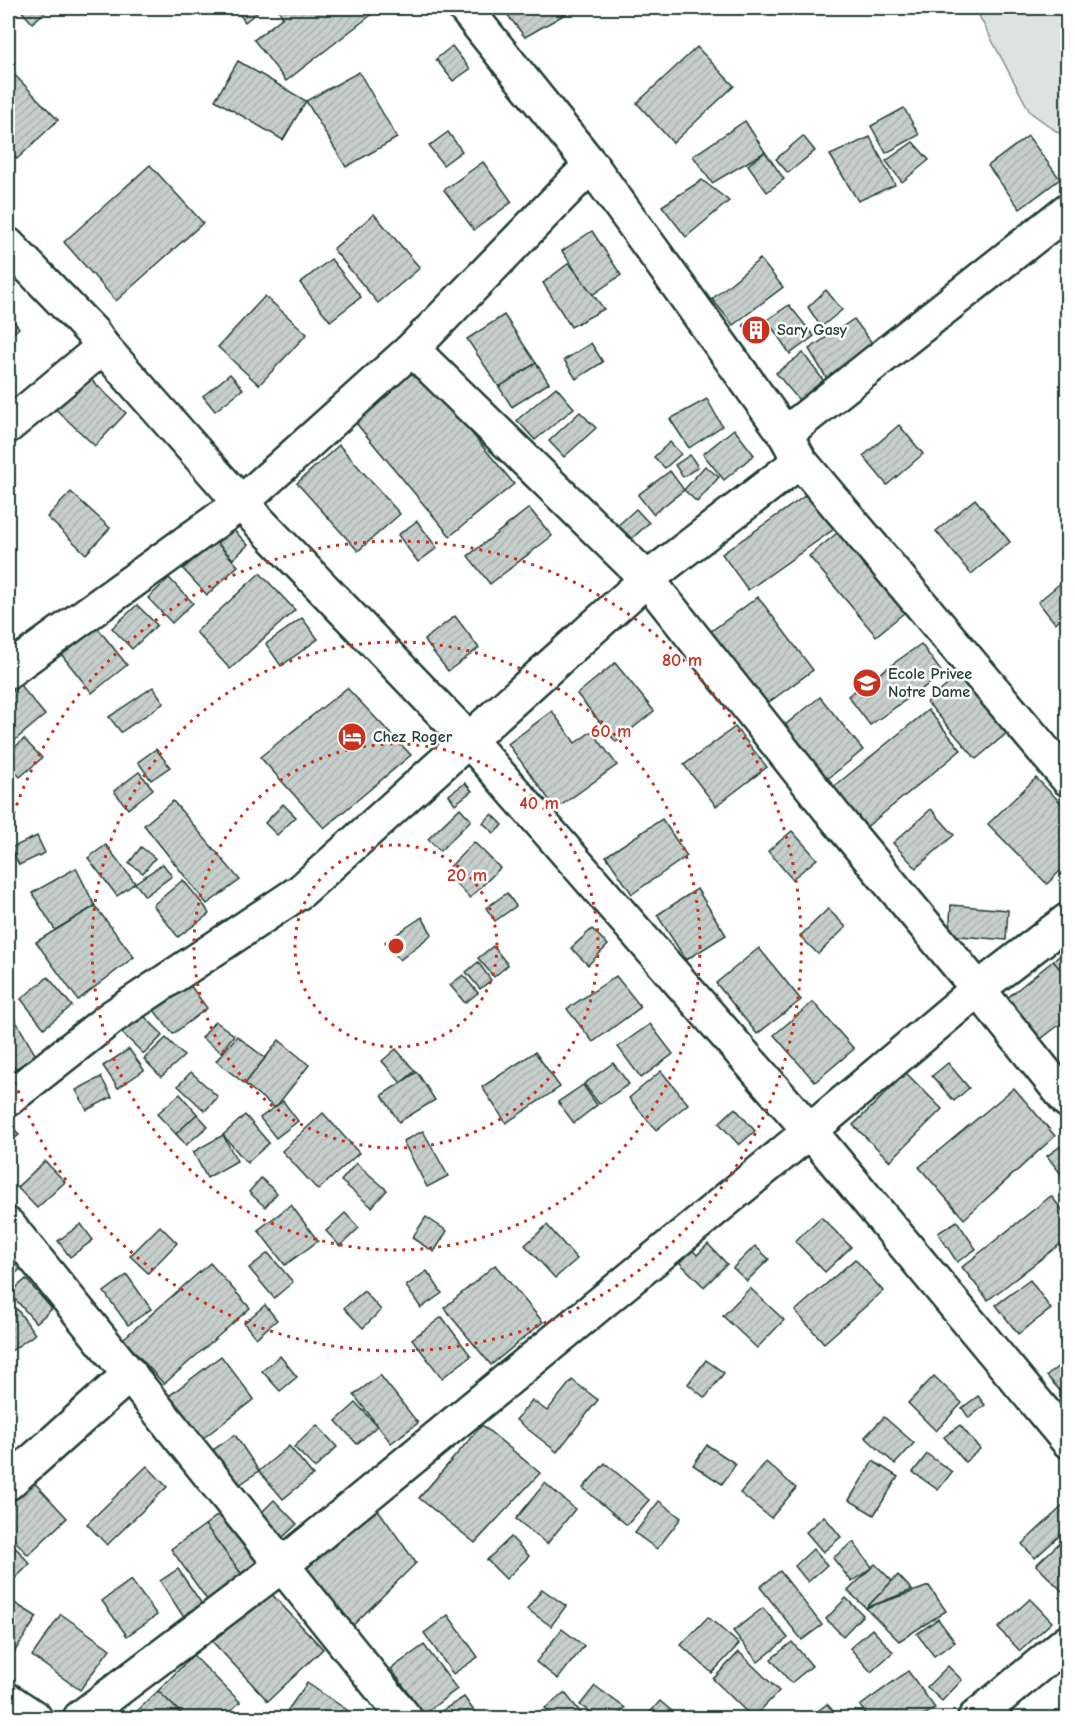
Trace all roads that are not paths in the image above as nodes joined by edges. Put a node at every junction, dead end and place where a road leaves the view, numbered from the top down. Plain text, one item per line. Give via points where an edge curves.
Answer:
1 (465, 8) edge
2 (591, 165) junction
3 (1068, 210) edge
4 (8, 245) edge
5 (103, 347) junction
6 (412, 349) junction
7 (8, 426) edge
8 (793, 448) junction
9 (240, 503) junction
10 (647, 579) junction
11 (8, 671) edge
12 (468, 739) junction
13 (1068, 779) edge
14 (1068, 920) edge
15 (978, 989) junction
16 (8, 1099) edge
17 (1068, 1101) edge
18 (810, 1131) junction
19 (8, 1225) edge
20 (130, 1374) junction
21 (1068, 1441) edge
22 (8, 1483) edge
23 (281, 1566) junction
24 (1068, 1641) edge
25 (8, 1700) edge
26 (35, 1719) edge
27 (80, 1719) edge
28 (405, 1719) edge
29 (975, 1719) edge

1 - 2 street
2 - 6 street
2 - 8 street
3 - 8 street
4 - 5 street
5 - 7 street
5 - 9 street
6 - 9 street
6 - 10 street
8 - 10 street
8 - 13 street
9 - 11 street
9 - 12 street
10 - 12 street
10 - 15 street
12 - 16 street via 301,891 112,1017
12 - 18 street
14 - 15 street
15 - 17 street
15 - 18 street
18 - 21 street
18 - 23 street
19 - 20 street
20 - 22 street
20 - 23 street
23 - 27 street
23 - 28 street
24 - 29 street
25 - 26 street

